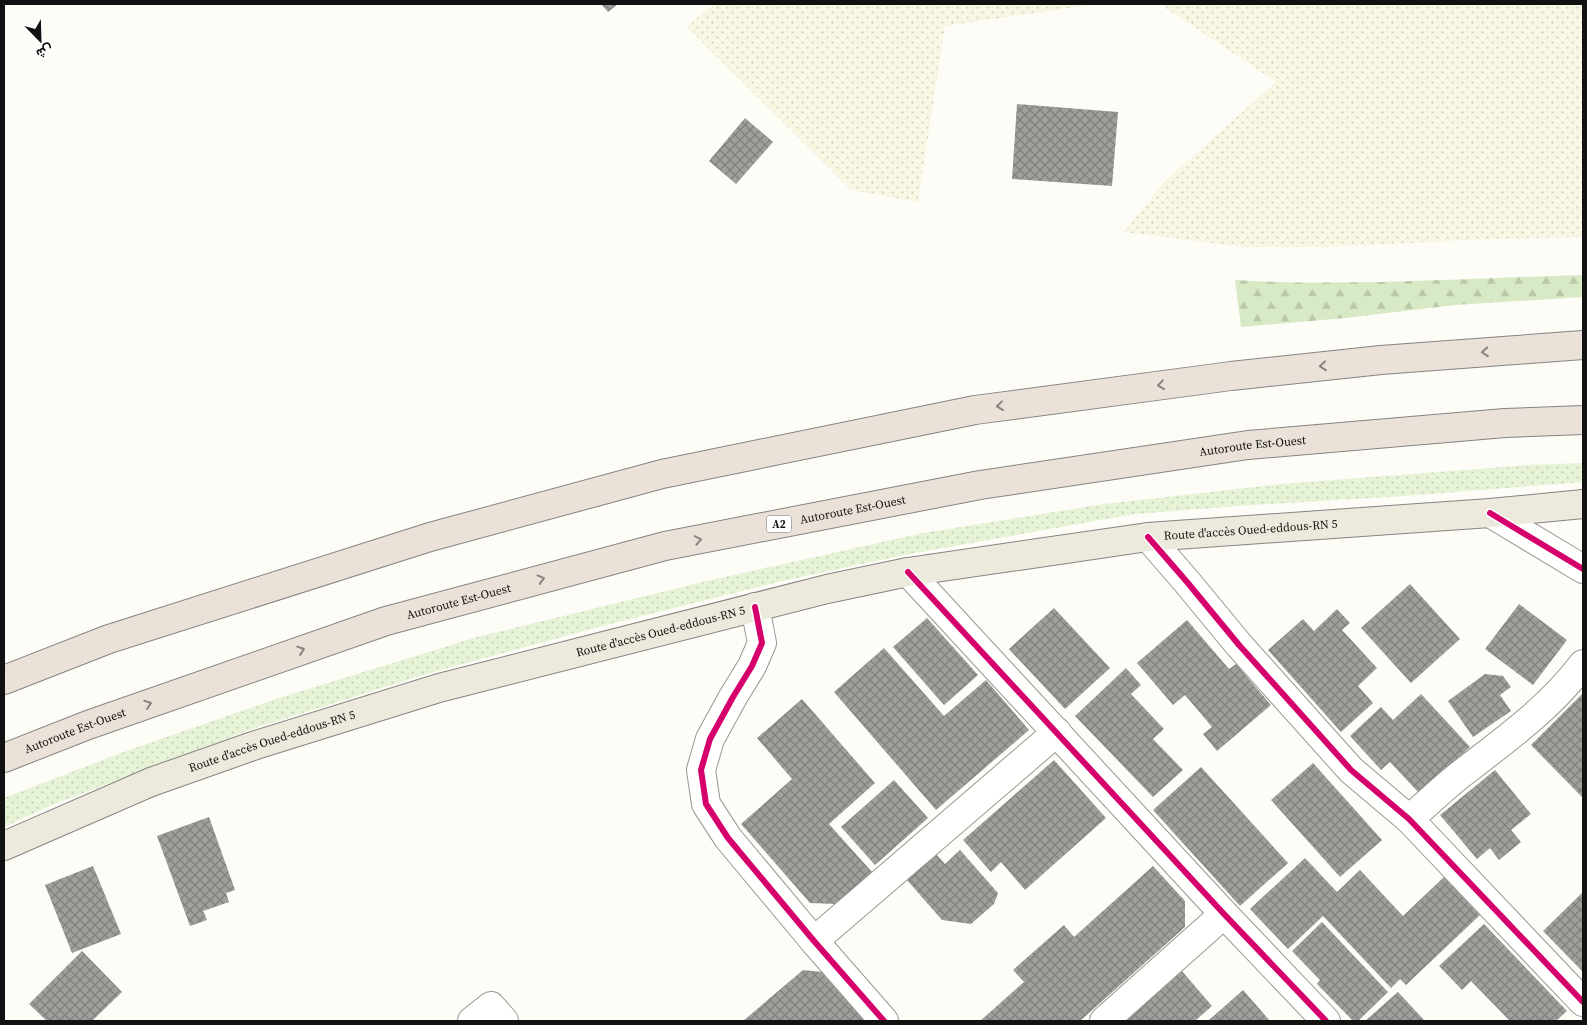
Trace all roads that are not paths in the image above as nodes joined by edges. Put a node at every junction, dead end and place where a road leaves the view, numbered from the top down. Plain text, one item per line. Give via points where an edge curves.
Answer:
1 (1583, 345) edge
2 (1583, 420) edge
3 (1583, 504) edge
4 (1490, 513) junction
5 (1148, 537) junction
6 (1583, 569) edge
7 (908, 572) junction
8 (755, 607) junction
9 (1583, 664) edge
10 (4, 680) edge
11 (1057, 732) junction
12 (4, 758) edge
13 (1409, 819) junction
14 (4, 846) edge
15 (1224, 914) junction
16 (814, 941) junction
17 (1583, 1002) edge
18 (472, 1021) edge
19 (504, 1021) edge
20 (884, 1021) edge
21 (1104, 1021) edge
22 (1326, 1021) edge

1 -> 10 highway via 1381,360 1231,376 974,410 672,472 430,538 109,639
12 -> 2 highway, Autoroute Est-Ouest / A2 via 386,620 666,546 980,485 1248,445 1504,423
3 - 4 main road, Route d'accès Oued-eddous-RN 5
4 - 5 main road, Route d'accès Oued-eddous-RN 5
4 - 6 street
5 - 7 main road, Route d'accès Oued-eddous-RN 5
5 - 13 street via 1351,770
7 - 8 main road, Route d'accès Oued-eddous-RN 5
7 - 11 street
8 - 14 main road, Route d'accès Oued-eddous-RN 5 via 439,688 256,745 151,782
8 - 16 street via 762,642 752,666 710,739 701,770 706,804 728,838
9 - 13 street via 1570,681 1514,734
11 - 15 street
11 - 16 street
13 - 17 street
15 - 21 street
15 - 22 street
16 - 20 street
18 - 19 street via 490,1006

